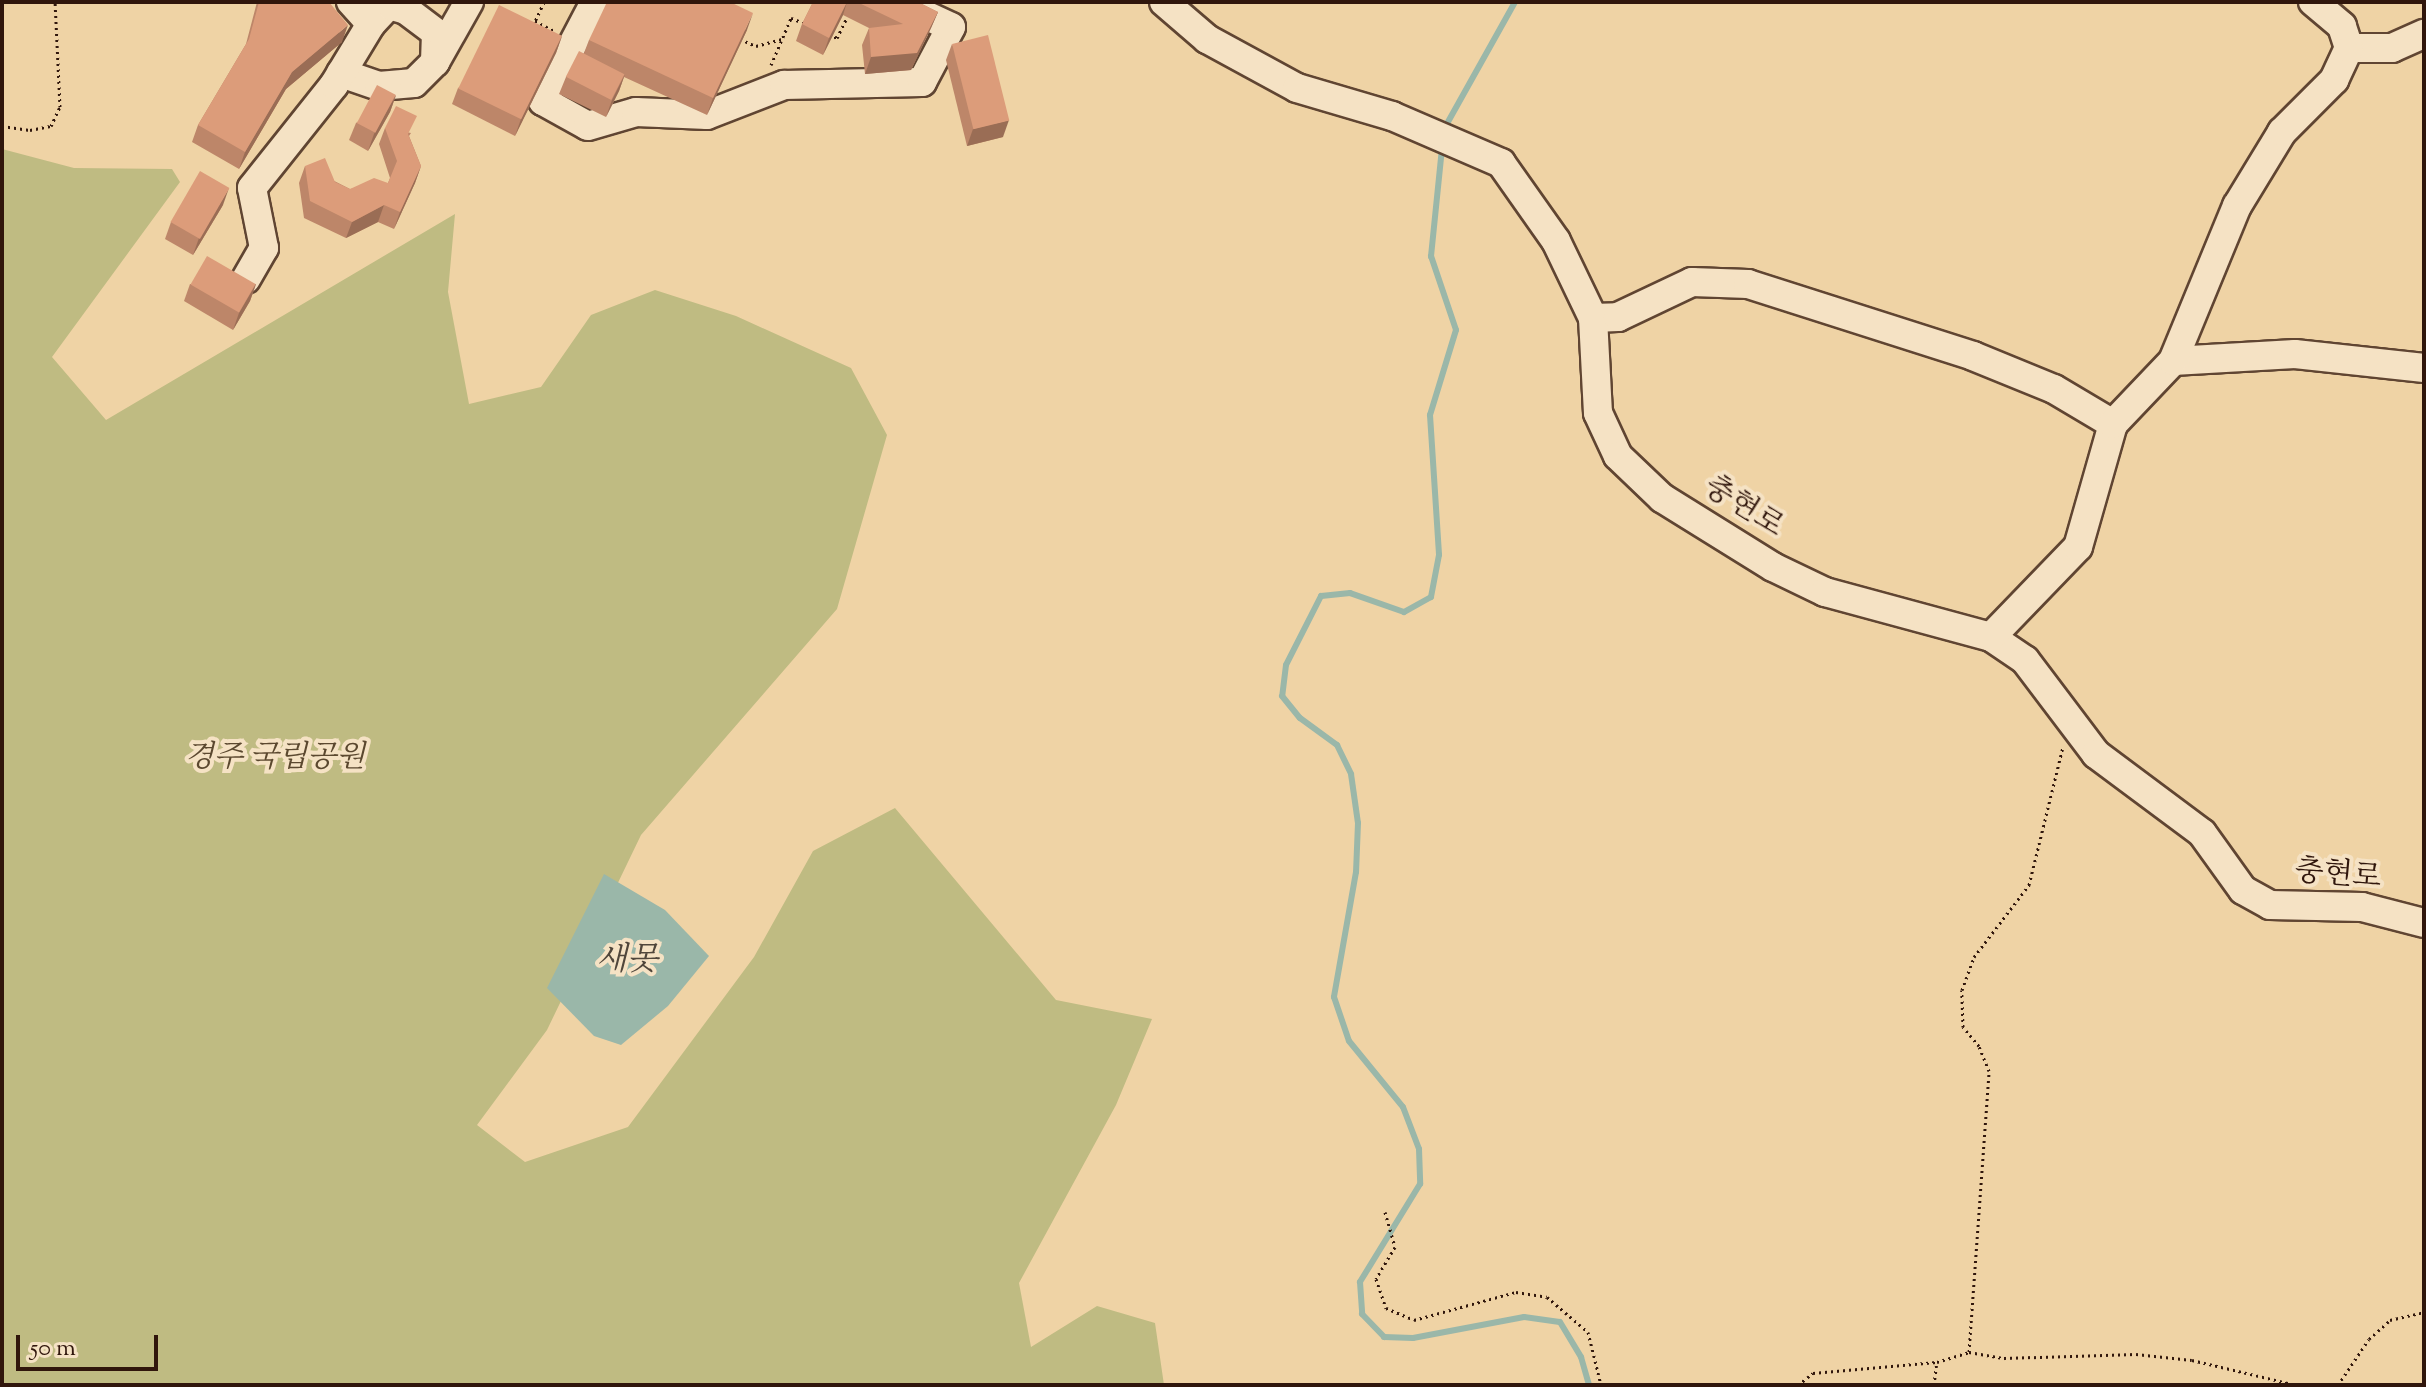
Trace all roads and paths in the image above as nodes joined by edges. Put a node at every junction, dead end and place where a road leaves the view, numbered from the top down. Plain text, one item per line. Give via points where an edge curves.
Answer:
1 (55, 2) edge
2 (351, 2) edge
3 (469, 2) edge
4 (544, 2) edge
5 (595, 2) edge
6 (897, 2) edge
7 (1164, 2) edge
8 (2313, 2) edge
9 (854, 3) edge
10 (535, 21) junction
11 (371, 24) junction
12 (811, 27) edge
13 (824, 32) edge
14 (527, 34) edge
15 (728, 34) edge
16 (2424, 34) edge
17 (782, 39) junction
18 (2349, 48) junction
19 (566, 59) junction
20 (435, 62) junction
21 (341, 73) junction
22 (757, 95) junction
23 (2, 126) edge
24 (246, 279) edge
25 (1593, 318) junction
26 (2173, 361) junction
27 (2424, 368) edge
28 (2113, 424) junction
29 (1991, 637) junction
30 (2070, 720) junction
31 (2424, 923) edge
32 (1385, 1212) dead end
33 (2424, 1312) edge
34 (1969, 1352) junction
35 (1937, 1362) junction
36 (1601, 1385) edge
37 (1798, 1385) edge
38 (1934, 1385) edge
39 (2296, 1385) edge
40 (2338, 1385) edge

1 - 23 path via 60,107 51,126
2 - 11 street
3 - 20 street
4 - 10 path
5 - 19 street
6 - 22 street via 951,27 922,82 784,85
7 - 25 street, 충현로 via 1207,39 1297,88 1443,137 1501,163 1556,241
8 - 18 street via 2342,26
9 - 13 path via 837,38
10 - 14 path
10 - 19 path via 568,37
11 - 20 street via 389,5 415,15 436,33
11 - 21 street
12 - 17 path via 791,18
15 - 17 path via 756,46
16 - 18 street via 2392,48
17 - 22 path
18 - 26 street via 2334,80 2282,132 2237,206
19 - 22 street via 543,101 588,126 636,112 707,115
20 - 21 street via 414,83 379,86
21 - 24 street via 252,188 264,248
25 - 28 street via 1618,317 1692,282 1748,284 1973,356 2054,389
25 - 29 street, 충현로 via 1598,413 1618,456 1662,498 1773,567 1825,592
26 - 27 street via 2295,354
26 - 28 street
28 - 29 street via 2078,547
29 - 30 street, 충현로 via 2025,660
30 - 31 street, 충현로 via 2096,754 2130,784 2202,833 2243,890 2270,905 2362,907
30 - 34 path via 2029,885 1974,957 1962,990 1963,1027 1979,1046 1989,1071
32 - 36 path via 1395,1242 1376,1279 1386,1308 1397,1317 1414,1320 1516,1292 1547,1297 1588,1332
33 - 40 path via 2390,1320 2369,1339
34 - 35 path
34 - 39 path via 2004,1358 2136,1354 2192,1360
35 - 37 path via 1813,1373
35 - 38 path

